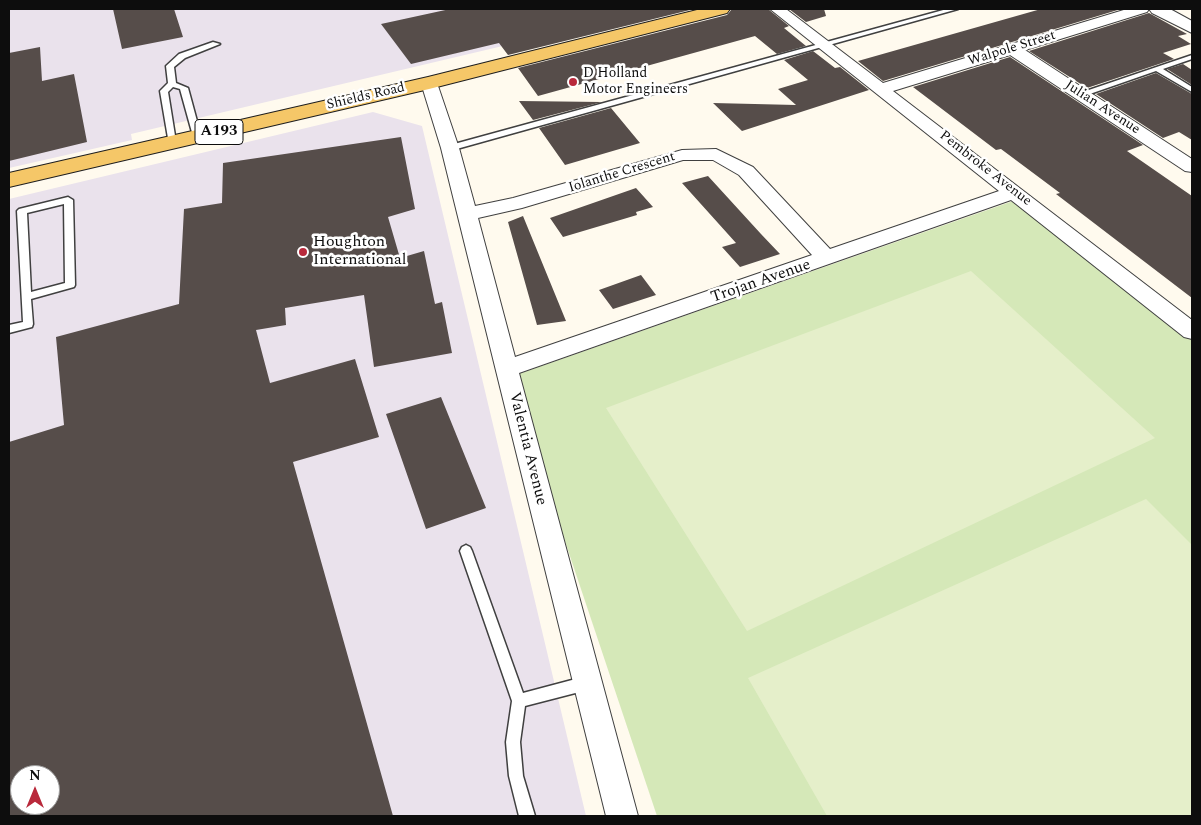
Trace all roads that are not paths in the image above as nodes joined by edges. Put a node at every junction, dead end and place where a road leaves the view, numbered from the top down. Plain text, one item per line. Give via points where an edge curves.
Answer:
1 (721, 9) edge
2 (777, 9) edge
3 (954, 9) edge
4 (1142, 9) edge
5 (1158, 9) edge
6 (1192, 28) edge
7 (216, 44) dead end
8 (826, 45) junction
9 (1012, 49) junction
10 (1192, 57) edge
11 (1158, 69) junction
12 (429, 83) junction
13 (172, 84) junction
14 (882, 89) junction
15 (1192, 90) edge
16 (1081, 94) junction
17 (197, 136) junction
18 (172, 142) junction
19 (450, 148) junction
20 (1192, 167) edge
21 (9, 180) edge
22 (1015, 192) junction
23 (467, 214) junction
24 (827, 259) junction
25 (26, 297) junction
26 (9, 329) edge
27 (1192, 331) edge
28 (507, 369) junction
29 (466, 551) dead end
30 (588, 683) junction
31 (519, 701) junction
32 (526, 816) edge
33 (622, 816) edge

1 - 12 main road, Shields Road / A193
2 - 8 street, Pembroke Avenue
3 - 8 lane
4 - 9 street, Walpole Street
5 - 6 street
7 - 13 lane via 182,56 170,66
8 - 14 street, Pembroke Avenue
8 - 19 lane
9 - 14 street, Walpole Street
9 - 16 street, Julian Avenue
10 - 11 lane
11 - 15 lane
11 - 16 lane
12 - 17 main road, Shields Road / A193
12 - 19 street, Valentia Avenue
13 - 17 lane via 184,88
13 - 18 lane via 164,91
14 - 22 street, Pembroke Avenue
16 - 20 street, Julian Avenue
17 - 18 main road, Shields Road / A193
18 - 21 main road, Shields Road / A193
19 - 23 street, Valentia Avenue
22 - 24 street, Trojan Avenue
22 - 27 street, Pembroke Avenue
23 - 24 street, Iolanthe Crescent via 515,204 682,155 716,154 746,171
23 - 28 street, Valentia Avenue
24 - 28 street, Trojan Avenue
25 - 25 lane via 22,211 68,200 70,284
25 - 26 lane via 28,324
28 - 30 street, Valentia Avenue
29 - 31 lane
30 - 31 lane
30 - 33 street, Valentia Avenue
31 - 32 lane via 513,742 516,776

